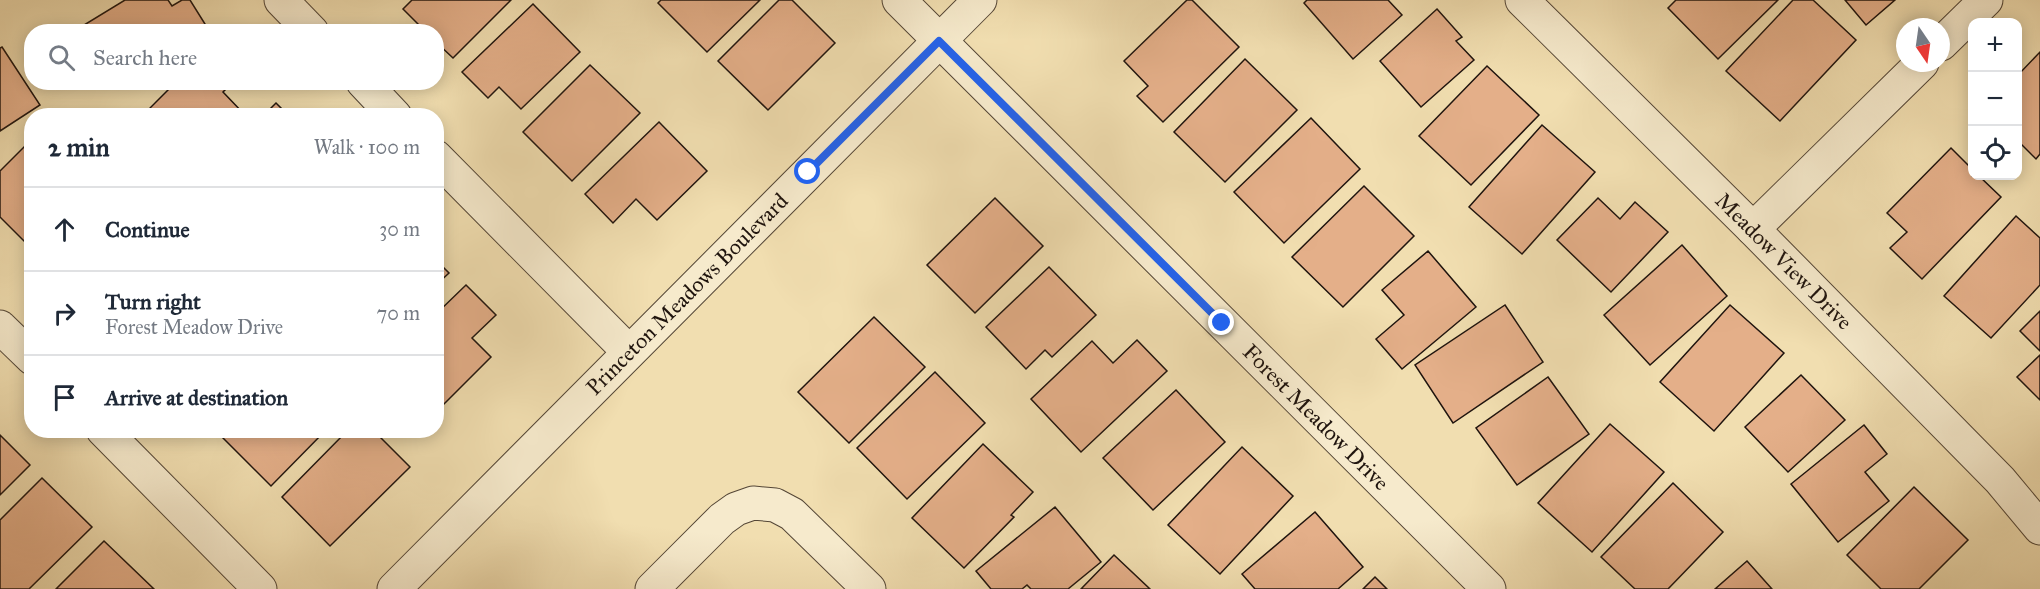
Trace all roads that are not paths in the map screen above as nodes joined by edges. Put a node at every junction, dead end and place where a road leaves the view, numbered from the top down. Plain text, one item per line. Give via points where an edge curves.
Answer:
1 (281, 0) edge
2 (899, 0) edge
3 (980, 0) edge
4 (1521, 0) edge
5 (1986, 0) edge
6 (304, 24) edge
7 (1950, 35) edge
8 (939, 41) junction
9 (1913, 72) edge
10 (371, 90) edge
11 (387, 108) edge
12 (444, 166) edge
13 (1753, 229) junction
14 (0, 327) edge
15 (24, 350) edge
16 (629, 352) junction
17 (111, 438) edge
18 (2040, 528) edge
19 (260, 589) edge
20 (394, 589) edge
21 (652, 589) edge
22 (869, 589) edge
23 (1489, 589) edge

1 - 6 street
2 - 8 street, Forest Meadow Drive
3 - 8 street, Princeton Meadows Boulevard
4 - 13 street, Meadow View Drive
5 - 7 street
8 - 16 street, Princeton Meadows Boulevard
8 - 23 street, Forest Meadow Drive
9 - 13 street
10 - 11 street
12 - 16 street
13 - 18 street, Meadow View Drive via 2000,480
14 - 15 street
16 - 20 street, Princeton Meadows Boulevard
17 - 19 street
21 - 22 street via 723,519 753,503 775,505 792,514

